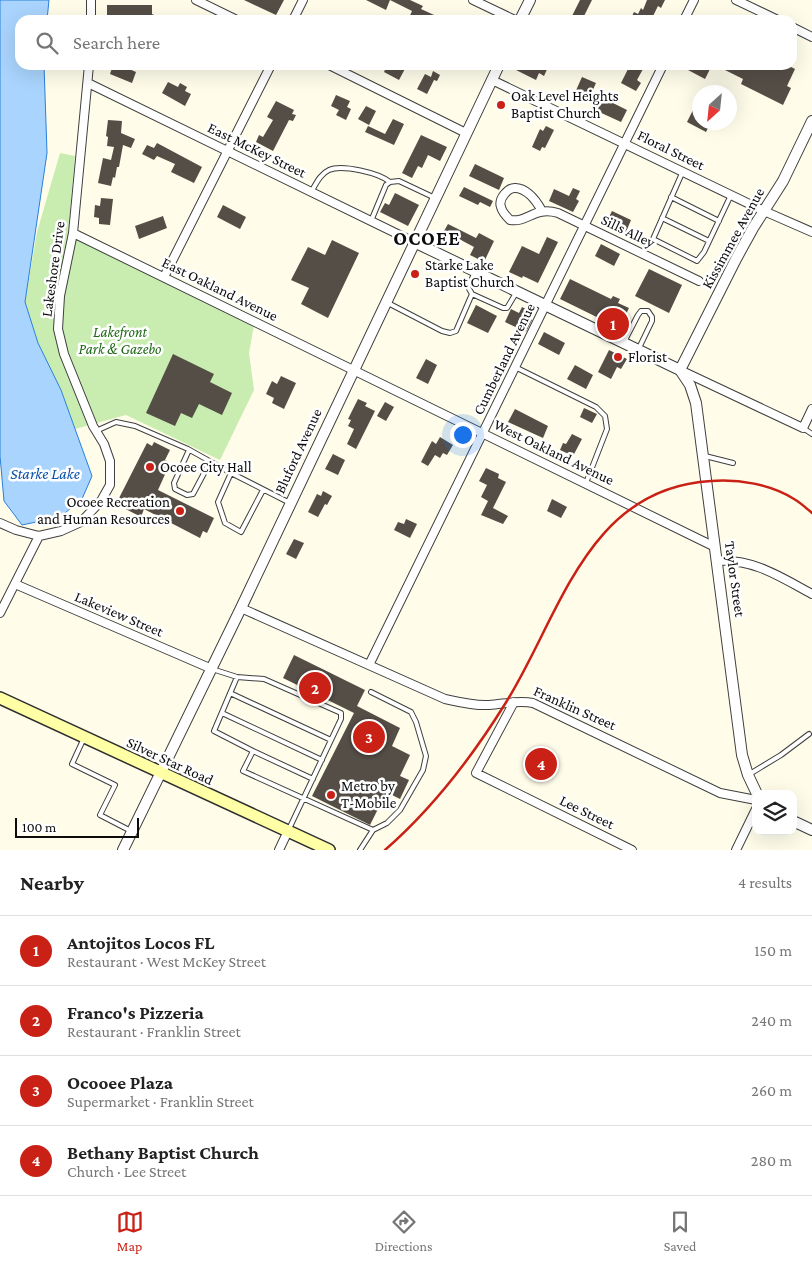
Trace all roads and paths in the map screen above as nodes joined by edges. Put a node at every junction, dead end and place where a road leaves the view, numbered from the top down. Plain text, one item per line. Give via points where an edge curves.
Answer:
1 (91, 0) edge
2 (196, 0) edge
3 (303, 0) edge
4 (473, 0) edge
5 (530, 0) edge
6 (694, 0) edge
7 (736, 0) edge
8 (91, 15) edge
9 (227, 15) edge
10 (296, 15) edge
11 (504, 15) edge
12 (522, 15) edge
13 (686, 15) edge
14 (768, 15) edge
15 (797, 30) edge
16 (812, 37) edge
17 (89, 70) edge
18 (268, 70) edge
19 (339, 70) edge
20 (497, 70) edge
21 (660, 70) edge
22 (492, 80) junction
23 (88, 83) junction
24 (812, 122) edge
25 (466, 132) junction
26 (625, 143) junction
27 (228, 151) junction
28 (684, 172) junction
29 (390, 182) junction
30 (311, 192) junction
31 (731, 195) junction
32 (671, 197) junction
33 (435, 198) junction
34 (542, 211) junction
35 (764, 211) junction
36 (662, 218) junction
37 (719, 220) junction
38 (371, 221) junction
39 (585, 225) junction
40 (812, 232) edge
41 (73, 233) junction
42 (709, 241) junction
43 (414, 242) junction
44 (475, 272) junction
45 (164, 277) junction
46 (699, 281) dead end
47 (516, 291) junction
48 (472, 294) junction
49 (386, 302) junction
50 (545, 305) junction
51 (624, 343) junction
52 (638, 350) junction
53 (515, 367) junction
54 (354, 369) junction
55 (678, 369) junction
56 (812, 409) edge
57 (803, 428) junction
58 (96, 431) junction
59 (484, 432) junction
60 (812, 434) edge
61 (190, 450) junction
62 (703, 455) junction
63 (210, 462) junction
64 (733, 462) dead end
65 (231, 473) junction
66 (586, 483) junction
67 (263, 490) junction
68 (290, 503) junction
69 (0, 524) edge
70 (39, 536) junction
71 (715, 547) junction
72 (717, 561) junction
73 (15, 584) junction
74 (812, 594) edge
75 (241, 608) junction
76 (0, 613) edge
77 (370, 665) junction
78 (212, 669) junction
79 (237, 677) junction
80 (371, 692) dead end
81 (230, 693) junction
82 (0, 698) edge
83 (514, 702) junction
84 (222, 713) junction
85 (809, 734) dead end
86 (85, 738) junction
87 (331, 740) junction
88 (253, 751) junction
89 (322, 760) junction
90 (162, 773) junction
91 (748, 775) junction
92 (312, 780) junction
93 (755, 790) edge
94 (752, 799) edge
95 (303, 800) junction
96 (752, 817) edge
97 (797, 823) edge
98 (373, 830) junction
99 (812, 830) edge
100 (288, 831) junction
101 (133, 832) junction
102 (123, 850) edge
103 (278, 850) edge
104 (328, 850) edge
105 (360, 850) edge
106 (632, 850) edge
107 (736, 850) edge

1 - 8 street
2 - 9 street
3 - 10 street
4 - 11 street
5 - 12 street
6 - 13 street
7 - 14 street
15 - 16 street
17 - 23 street, Lakeshore Drive
18 - 27 street
19 - 25 street
20 - 22 street, Bluford Avenue
21 - 26 street, Cumberland Avenue
22 - 25 street, Bluford Avenue
22 - 26 street, Floral Street
23 - 27 street, East McKey Street
23 - 41 street, Lakeshore Drive
24 - 35 street, Kissimmee Avenue
25 - 33 street, Bluford Avenue
26 - 28 street, Floral Street
26 - 39 street, Cumberland Avenue
27 - 30 street, East McKey Street
27 - 45 street
28 - 31 street, Floral Street
28 - 32 lane
29 - 30 lane via 382,176 341,168 328,170
29 - 33 lane via 398,181
29 - 38 lane
30 - 38 street, East McKey Street
31 - 35 street, Floral Street
31 - 37 lane
32 - 36 lane
32 - 37 lane
33 - 43 street, Bluford Avenue
34 - 34 street via 510,220 500,202 515,188 537,202
34 - 39 street, Sills Alley via 558,213
35 - 40 street, Floral Street
35 - 55 street, Kissimmee Avenue
36 - 42 lane
36 - 42 lane via 653,239 675,250 697,260
37 - 42 lane
38 - 43 street, East McKey Street
39 - 46 street, Sills Alley
39 - 50 street, Cumberland Avenue
41 - 45 street, East Oakland Avenue
41 - 58 street, Lakeshore Drive via 60,296 58,329 64,354
43 - 44 street
43 - 49 street, Bluford Avenue
44 - 47 street
44 - 48 lane via 468,287
45 - 54 street, East Oakland Avenue
47 - 48 lane via 508,308
47 - 50 street
48 - 49 lane via 456,331 450,333
49 - 54 street, Bluford Avenue
50 - 51 street
50 - 53 street, Cumberland Avenue
51 - 52 street
51 - 52 lane via 641,311 648,311 652,321
52 - 55 street
53 - 59 street, Cumberland Avenue
53 - 66 lane via 596,407 605,416 607,429
54 - 59 street, West Oakland Avenue
54 - 68 street, Bluford Avenue
55 - 57 street
55 - 62 street, Taylor Street via 690,385 696,403
56 - 57 street
57 - 60 lane
58 - 61 lane via 116,422 124,423
58 - 70 street, Lakeshore Drive via 110,462 110,485 101,501 81,522
59 - 66 street, West Oakland Avenue
59 - 77 street, Cumberland Avenue
61 - 63 lane
61 - 63 lane via 174,483 175,489 187,495 193,494
62 - 64 lane
62 - 71 street, Taylor Street
63 - 65 lane
65 - 67 lane
65 - 67 lane via 218,502 225,523 241,532
66 - 71 street, West Oakland Avenue
67 - 68 lane
68 - 75 street, Bluford Avenue
69 - 70 street, Lakeshore Drive
70 - 73 street
71 - 72 street, Taylor Street
72 - 74 street via 745,562 765,568
72 - 91 street, Taylor Street via 742,755
73 - 76 street
73 - 78 street, Lakeview Street
75 - 77 street, Franklin Street
75 - 78 street, Bluford Avenue
77 - 83 street, Franklin Street via 445,699 487,705
78 - 79 lane
78 - 90 street, Bluford Avenue
79 - 81 lane
79 - 87 lane via 264,679 341,713
80 - 98 lane via 411,712 426,756 423,770 400,810 387,823
81 - 84 lane
81 - 87 lane
82 - 86 main road, Silver Star Road
83 - 94 street, Franklin Street via 543,708 720,793
83 - 106 street, Lee Street via 476,773
84 - 88 lane via 214,731
84 - 89 lane
85 - 91 lane
86 - 90 main road, Silver Star Road
86 - 101 lane via 72,764 115,784 100,815
87 - 89 lane
88 - 92 lane
88 - 95 lane via 242,771
89 - 92 lane
90 - 100 main road, Silver Star Road
90 - 101 street, Bluford Avenue
91 - 93 street, Taylor Street
92 - 95 lane
95 - 98 lane
95 - 100 lane
96 - 107 street
97 - 99 street
98 - 105 lane
100 - 103 street
100 - 104 main road, Silver Star Road
101 - 102 street, Bluford Avenue

